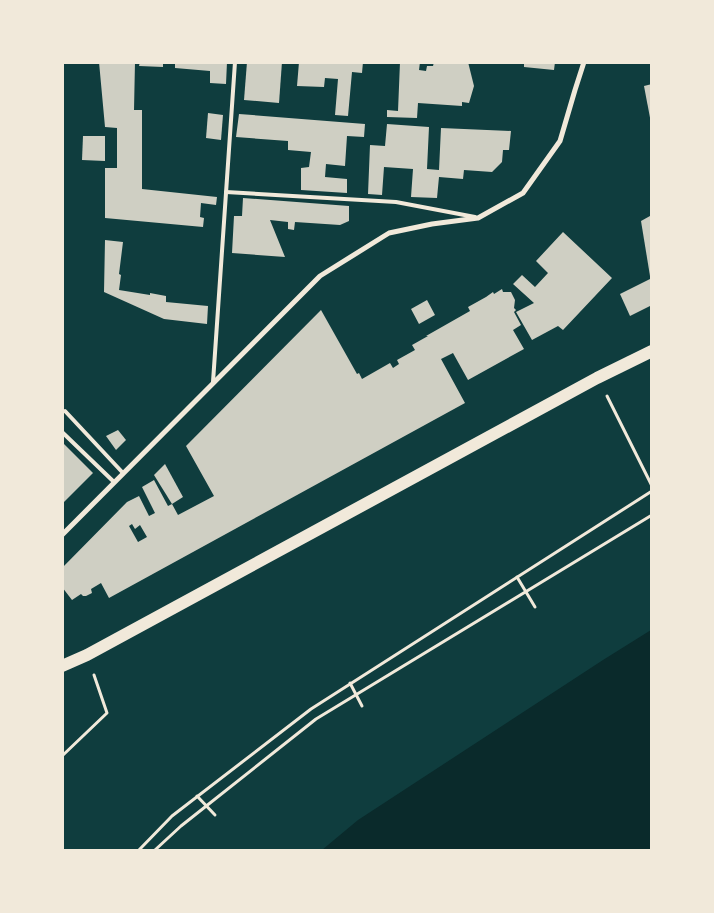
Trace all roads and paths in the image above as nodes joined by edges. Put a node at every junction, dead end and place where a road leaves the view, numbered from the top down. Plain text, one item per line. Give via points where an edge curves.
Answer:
1 (235, 62) edge
2 (584, 62) edge
3 (226, 192) junction
4 (478, 218) junction
5 (652, 352) edge
6 (213, 382) junction
7 (65, 411) dead end
8 (619, 420) dead end
9 (62, 432) edge
10 (123, 473) junction
11 (114, 482) junction
12 (652, 486) edge
13 (652, 491) edge
14 (652, 515) edge
15 (62, 535) edge
16 (517, 577) junction
17 (525, 592) junction
18 (535, 606) dead end
19 (87, 655) junction
20 (62, 666) edge
21 (350, 683) junction
22 (356, 694) junction
23 (362, 706) dead end
24 (62, 756) edge
25 (198, 796) junction
26 (206, 805) junction
27 (215, 815) dead end
28 (139, 850) edge
29 (154, 850) edge

1 - 3 lane
2 - 4 street via 560,141 523,193
3 - 4 lane via 396,202
3 - 6 lane
4 - 6 street via 388,233 320,276
5 - 19 main road
6 - 10 street
7 - 10 lane
8 - 12 path
9 - 11 lane
10 - 11 street
11 - 15 street
13 - 16 path
14 - 17 path
16 - 17 path
16 - 21 path
17 - 18 path
17 - 22 path
19 - 20 main road
19 - 24 path via 107,713
21 - 22 path
21 - 25 path via 310,708
22 - 23 path
22 - 26 path via 316,719
25 - 26 path
25 - 28 path via 172,816
26 - 27 path
26 - 29 path

